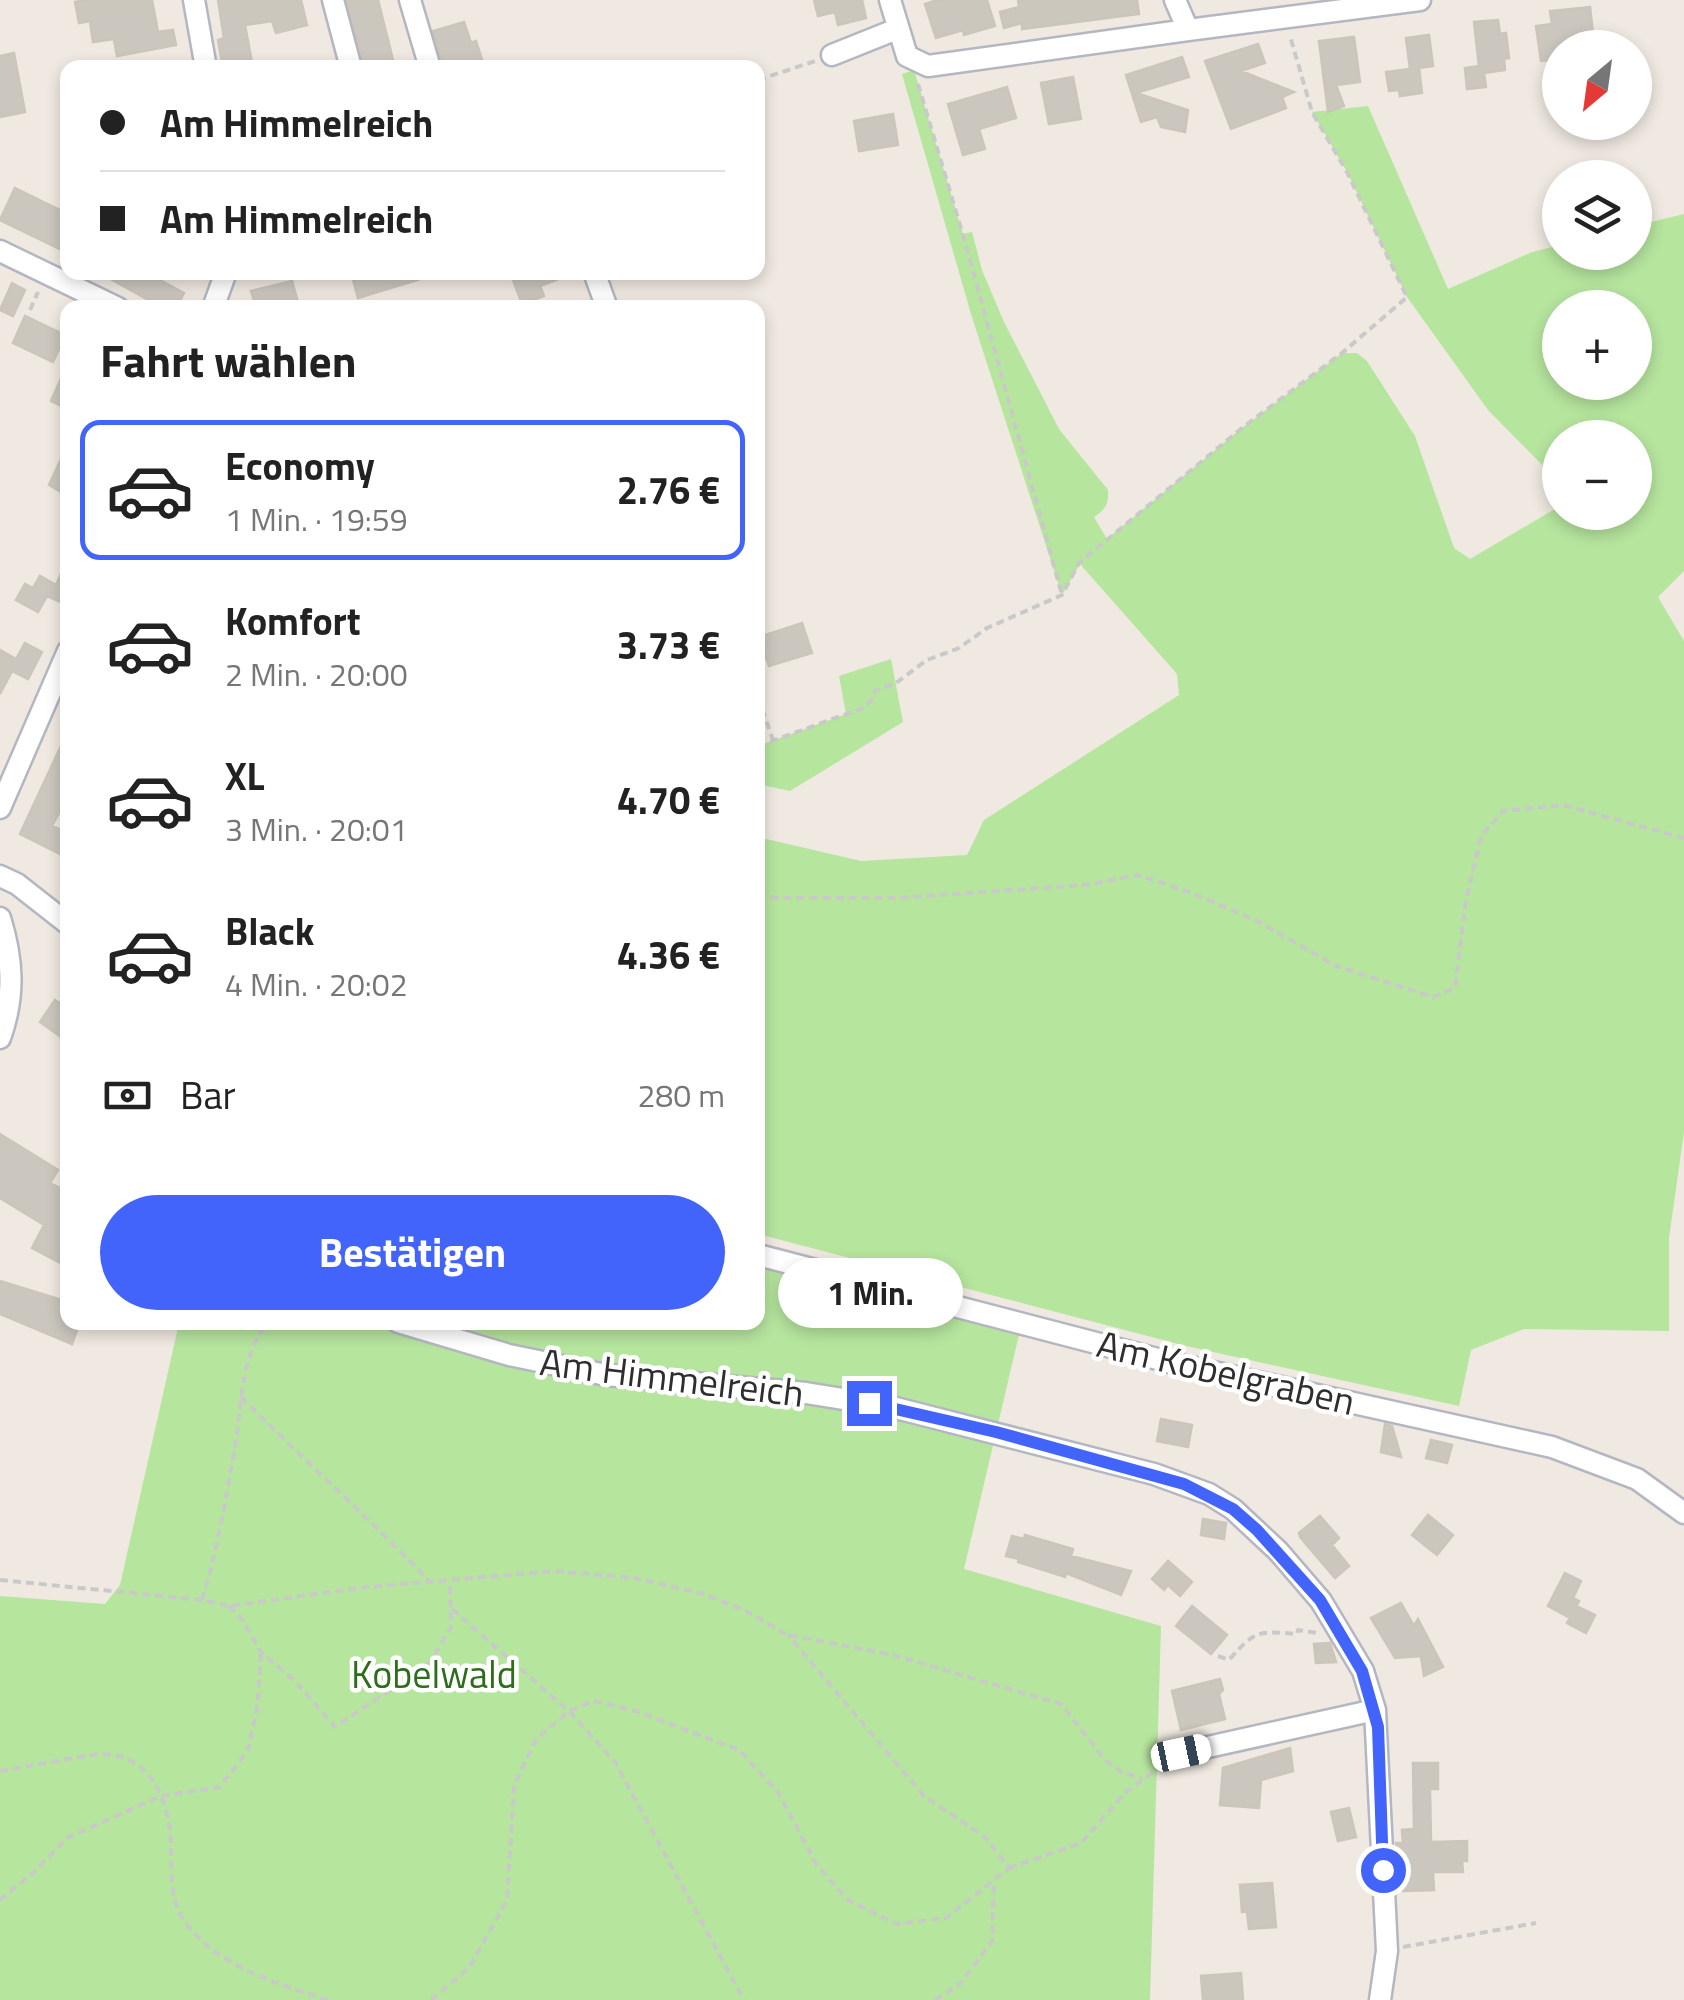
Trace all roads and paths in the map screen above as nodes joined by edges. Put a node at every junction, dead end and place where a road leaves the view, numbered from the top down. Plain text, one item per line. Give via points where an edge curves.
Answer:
1 (194, 0) edge
2 (333, 0) edge
3 (410, 0) edge
4 (890, 0) edge
5 (1175, 0) edge
6 (1420, 0) edge
7 (1362, 3) edge
8 (1284, 18) junction
9 (897, 29) junction
10 (1188, 30) junction
11 (832, 55) joint
12 (908, 56) junction
13 (205, 60) edge
14 (348, 60) edge
15 (428, 60) edge
16 (765, 78) edge
17 (0, 251) edge
18 (60, 280) edge
19 (60, 280) edge
20 (101, 300) edge
21 (1062, 595) junction
22 (60, 669) edge
23 (765, 717) edge
24 (773, 740) junction
25 (765, 743) edge
26 (0, 808) edge
27 (1684, 838) edge
28 (0, 876) edge
29 (765, 896) edge
30 (0, 918) edge
31 (60, 918) edge
32 (0, 1038) edge
33 (765, 1257) edge
34 (262, 1330) edge
35 (425, 1330) edge
36 (240, 1397) junction
37 (1684, 1513) edge
38 (0, 1580) edge
39 (450, 1582) junction
40 (430, 1583) junction
41 (202, 1600) junction
42 (229, 1606) junction
43 (452, 1609) junction
44 (1336, 1623) junction
45 (788, 1635) junction
46 (261, 1652) junction
47 (1218, 1656) dead end
48 (1376, 1710) junction
49 (569, 1712) junction
50 (1181, 1753) joint
51 (0, 1771) edge
52 (1142, 1778) junction
53 (161, 1796) junction
54 (1008, 1868) junction
55 (994, 1881) junction
56 (0, 1900) edge
57 (1536, 1922) dead end
58 (1387, 1950) junction
59 (328, 2000) edge
60 (431, 2000) edge
61 (744, 2000) edge
62 (934, 2000) edge
63 (1380, 2000) edge

1 - 13 street
2 - 14 street
3 - 15 street
4 - 9 street
5 - 10 street
6 - 7 street
7 - 8 street
8 - 10 street
8 - 21 path via 1312,112 1406,298 1079,563
9 - 11 street
9 - 12 street
10 - 12 street via 928,66
11 - 16 path
12 - 21 path
17 - 19 street
18 - 20 street
21 - 24 path via 927,660 875,692 863,708
22 - 26 street
23 - 24 path
24 - 25 path
27 - 29 path via 1564,805 1503,811 1481,836 1455,988 1432,997 1336,966 1258,921 1138,875 1086,885 896,898
28 - 31 street
30 - 32 street via 13,986
33 - 37 street, Am Kobelgraben via 1173,1362 1530,1441 1612,1468
34 - 36 path
35 - 44 street, Am Himmelreich via 606,1375 806,1393 892,1408 1154,1474 1233,1509 1303,1578
36 - 40 path
36 - 41 path
38 - 41 path
39 - 40 path
39 - 43 path
39 - 45 path via 554,1570 636,1578 704,1594
40 - 42 path
41 - 42 path
42 - 46 path
43 - 46 path via 450,1627 429,1664 335,1728
43 - 49 path
44 - 47 path via 1326,1635 1262,1631 1229,1660
44 - 48 street, Am Himmelreich
45 - 52 path via 893,1655 1061,1704 1105,1760
45 - 54 path via 924,1796 985,1838
46 - 53 path via 248,1750 220,1787
48 - 50 street
48 - 58 street, Am Himmelreich
49 - 55 path via 594,1701 740,1750 778,1792 816,1864 848,1900 896,1924 946,1918
49 - 60 path via 536,1740 514,1786 507,1900 469,1968
49 - 61 path via 614,1762
50 - 52 path
51 - 53 path via 114,1754 147,1772
52 - 54 path via 1081,1843
53 - 56 path via 67,1838
53 - 59 path via 170,1816 180,1916 202,1943 267,1982
54 - 55 path
55 - 62 path via 992,1941 961,1983
57 - 58 path
58 - 63 street, Am Himmelreich

